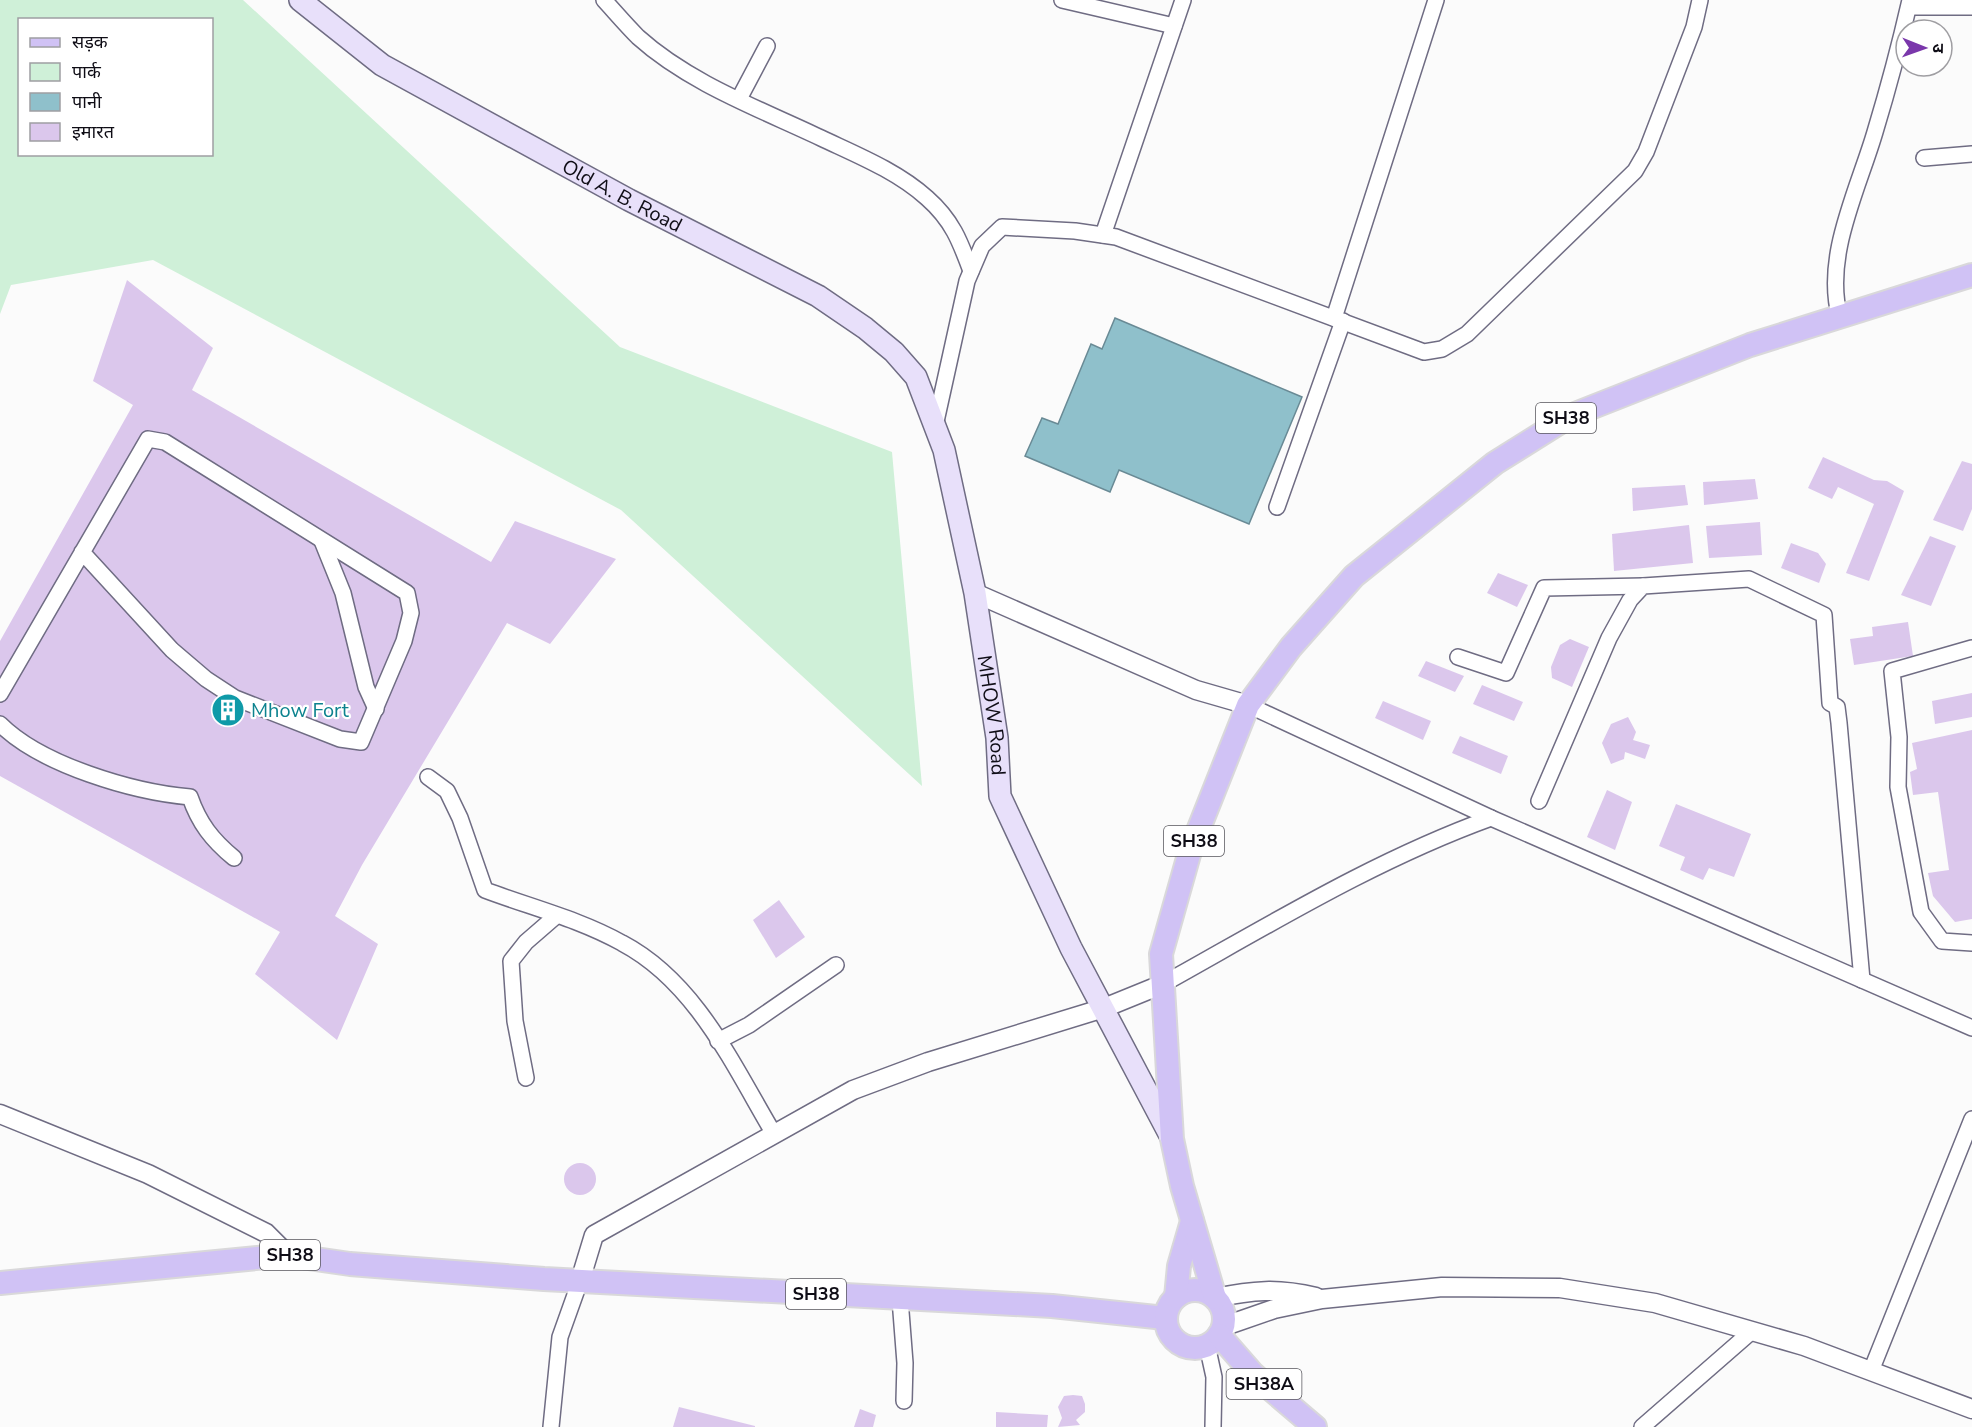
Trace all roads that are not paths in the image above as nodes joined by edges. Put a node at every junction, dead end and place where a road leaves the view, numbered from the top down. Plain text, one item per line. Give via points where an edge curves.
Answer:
1 (300, 0) edge
2 (604, 0) edge
3 (1062, 0) edge
4 (1183, 0) edge
5 (1436, 0) edge
6 (1700, 0) edge
7 (1910, 3) edge
8 (1972, 7) edge
9 (1174, 26) junction
10 (766, 46) dead end
11 (739, 99) junction
12 (1972, 154) edge
13 (1924, 158) dead end
14 (1102, 235) junction
15 (972, 271) junction
16 (1972, 275) edge
17 (1840, 318) junction
18 (1339, 320) junction
19 (927, 404) joint
20 (935, 426) junction
21 (1277, 507) dead end
22 (322, 541) junction
23 (82, 552) junction
24 (1643, 586) junction
25 (975, 593) junction
26 (1972, 648) edge
27 (1458, 657) dead end
28 (0, 694) edge
29 (1248, 705) junction
30 (376, 709) junction
31 (0, 724) edge
32 (428, 777) dead end
33 (1539, 801) dead end
34 (1491, 818) junction
35 (234, 858) dead end
36 (556, 916) junction
37 (1972, 943) edge
38 (836, 964) dead end
39 (1862, 980) junction
40 (1163, 984) junction
41 (1104, 1008) junction
42 (1972, 1028) edge
43 (718, 1041) junction
44 (526, 1078) dead end
45 (0, 1114) edge
46 (1972, 1119) edge
47 (774, 1134) junction
48 (1172, 1138) junction
49 (1192, 1219) junction
50 (288, 1255) junction
51 (580, 1281) junction
52 (0, 1283) edge
53 (1176, 1297) junction
54 (1215, 1298) junction
55 (900, 1299) junction
56 (1322, 1299) junction
57 (1166, 1318) junction
58 (1752, 1331) junction
59 (1216, 1336) junction
60 (1871, 1371) junction
61 (904, 1401) dead end
62 (1972, 1409) edge
63 (1217, 1424) edge
64 (551, 1427) edge
65 (1315, 1427) edge
66 (1642, 1427) edge

1 - 19 main road, Old A. B. Road via 382,65 629,200 818,296 894,352 916,377
2 - 11 street via 639,38 688,72
3 - 9 street
4 - 9 street
5 - 18 street
6 - 18 street via 1694,27 1635,171 1467,334 1442,349 1424,352
7 - 8 street
7 - 17 street via 1840,243 1835,298
9 - 14 street
10 - 11 street
11 - 15 street via 908,183 928,198 961,238
12 - 13 street
14 - 15 street via 1002,227 982,246
14 - 18 street via 1140,244
15 - 20 street
16 - 17 main road, SH38
17 - 29 main road, SH38 via 1750,345 1570,416 1495,463 1354,576 1291,647
18 - 21 street
19 - 20 main road, MHOW Road
20 - 25 main road, MHOW Road via 944,450
22 - 23 street via 165,442 148,439
22 - 30 street via 343,592 366,687
22 - 30 street via 407,592 411,613 404,641
23 - 28 street
23 - 30 street via 172,650 206,680 235,698 340,739 361,742
24 - 27 street via 1544,588 1506,673
24 - 33 street via 1630,600 1609,638
24 - 39 street via 1749,579 1824,615 1830,703 1837,707 1839,723
25 - 29 street via 1196,690
25 - 41 main road, MHOW Road via 997,738 1000,796 1071,948
26 - 37 street via 1892,671 1899,737 1898,787 1921,912 1942,941
29 - 34 street
29 - 40 main road, SH38 via 1190,851 1161,954
31 - 35 street via 10,734 95,776 155,794 190,796 211,839
32 - 36 street via 447,791 484,890
34 - 39 street
34 - 40 street via 1407,852 1333,889
36 - 43 street via 622,943 654,964 683,992
36 - 44 street via 526,942 511,962 515,1021
38 - 43 street via 749,1025
39 - 42 street
40 - 41 street
40 - 48 main road, SH38
41 - 47 street via 928,1062 853,1090
41 - 48 main road, MHOW Road
43 - 47 street
45 - 50 street via 148,1173 266,1233
46 - 60 street
47 - 51 street via 594,1235
48 - 49 main road, SH38
49 - 53 main road, SH38 via 1179,1266
49 - 54 main road, SH38
50 - 51 main road, SH38 via 350,1264
50 - 52 main road, SH38
51 - 55 main road, SH38
51 - 64 street via 560,1337
53 - 54 main road via 1191,1290
53 - 57 main road, SH38
54 - 56 street via 1254,1290 1286,1290
54 - 59 main road, SH38 via 1222,1311
55 - 57 main road, SH38 via 1052,1306
55 - 61 street
56 - 58 street via 1442,1287 1560,1288 1655,1303
56 - 59 street via 1274,1309
57 - 59 main road via 1171,1337 1179,1344 1198,1348
58 - 60 street
58 - 66 street
59 - 63 street
59 - 65 main road, SH38A via 1252,1374
60 - 62 street

